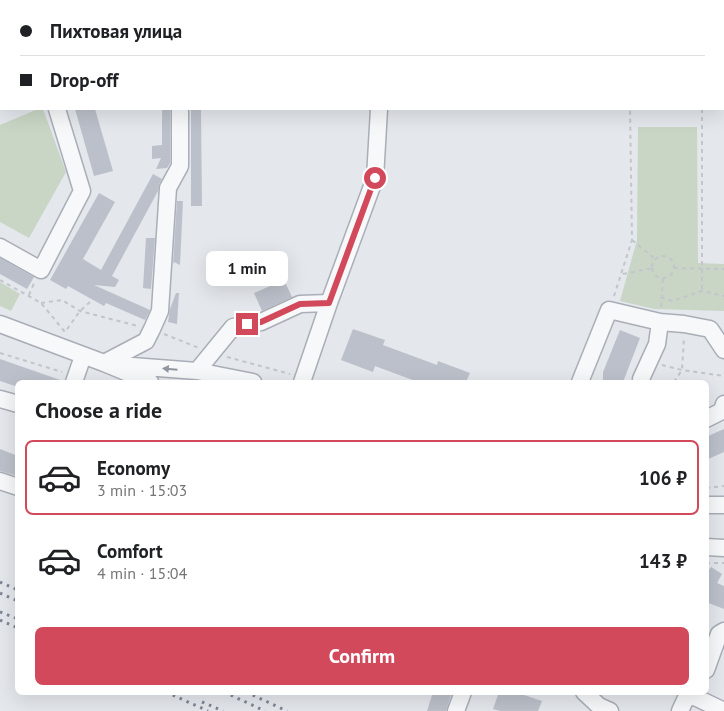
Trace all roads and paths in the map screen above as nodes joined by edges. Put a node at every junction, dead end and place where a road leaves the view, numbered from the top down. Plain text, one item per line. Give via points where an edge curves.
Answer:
1 (57, 110) edge
2 (180, 110) edge
3 (379, 110) edge
4 (630, 110) edge
5 (702, 110) edge
6 (632, 240) junction
7 (0, 247) edge
8 (655, 259) junction
9 (653, 268) junction
10 (674, 268) junction
11 (702, 268) junction
12 (724, 268) edge
13 (622, 274) junction
14 (664, 277) junction
15 (0, 280) edge
16 (702, 291) junction
17 (724, 296) edge
18 (661, 297) junction
19 (90, 302) dead end
20 (41, 303) junction
21 (329, 303) junction
22 (609, 310) junction
23 (80, 311) junction
24 (660, 322) junction
25 (0, 324) edge
26 (684, 324) junction
27 (152, 330) junction
28 (724, 350) edge
29 (0, 353) edge
30 (212, 353) junction
31 (83, 356) junction
32 (648, 362) junction
33 (104, 364) junction
34 (682, 370) junction
35 (197, 371) junction
36 (724, 376) edge
37 (303, 379) edge
38 (75, 380) edge
39 (145, 380) edge
40 (243, 380) edge
41 (581, 380) edge
42 (641, 380) edge
43 (675, 380) edge
44 (0, 399) edge
45 (15, 403) edge
46 (724, 404) edge
47 (709, 417) edge
48 (0, 481) edge
49 (15, 486) edge
50 (724, 486) edge
51 (709, 488) edge
52 (709, 505) edge
53 (724, 505) edge
54 (709, 547) edge
55 (724, 548) edge
56 (709, 563) edge
57 (724, 563) edge
58 (724, 630) edge
59 (709, 662) edge
60 (462, 695) edge
61 (587, 695) edge
62 (692, 695) edge
63 (456, 711) edge
64 (610, 711) edge
65 (680, 711) edge
66 (724, 711) edge

1 - 7 street via 82,191 41,270
2 - 27 street via 180,166 168,188 160,311
3 - 21 street via 375,178
4 - 6 path
5 - 11 path
6 - 8 path
6 - 13 path
8 - 9 path
8 - 10 path via 669,257
9 - 13 path
9 - 14 path via 657,276
10 - 11 path
10 - 14 path
11 - 12 path
11 - 16 path
13 - 22 path
14 - 18 path
15 - 20 path
16 - 17 path
16 - 18 path via 672,301
18 - 24 path
19 - 23 path
20 - 23 path via 62,300
20 - 23 path via 65,332
21 - 30 street via 300,304 261,322 233,327
21 - 37 street
22 - 24 street
22 - 41 street
23 - 27 path
24 - 26 street
24 - 32 street via 657,344
25 - 31 street
26 - 28 street via 710,329
26 - 34 path
27 - 30 path
27 - 33 street via 146,341
29 - 38 path
30 - 35 street
30 - 37 path
31 - 33 street
31 - 38 street
32 - 34 path
32 - 42 street
35 -> 33 street
33 - 39 street
34 - 36 path
34 - 43 path
35 - 40 street
44 - 45 street
46 - 47 street via 722,411
48 - 49 street
50 - 51 path
52 - 53 street
54 - 55 street
56 - 57 path
58 - 59 street via 719,634
60 - 63 street
61 - 64 street via 598,706
62 - 65 street
62 - 66 street

